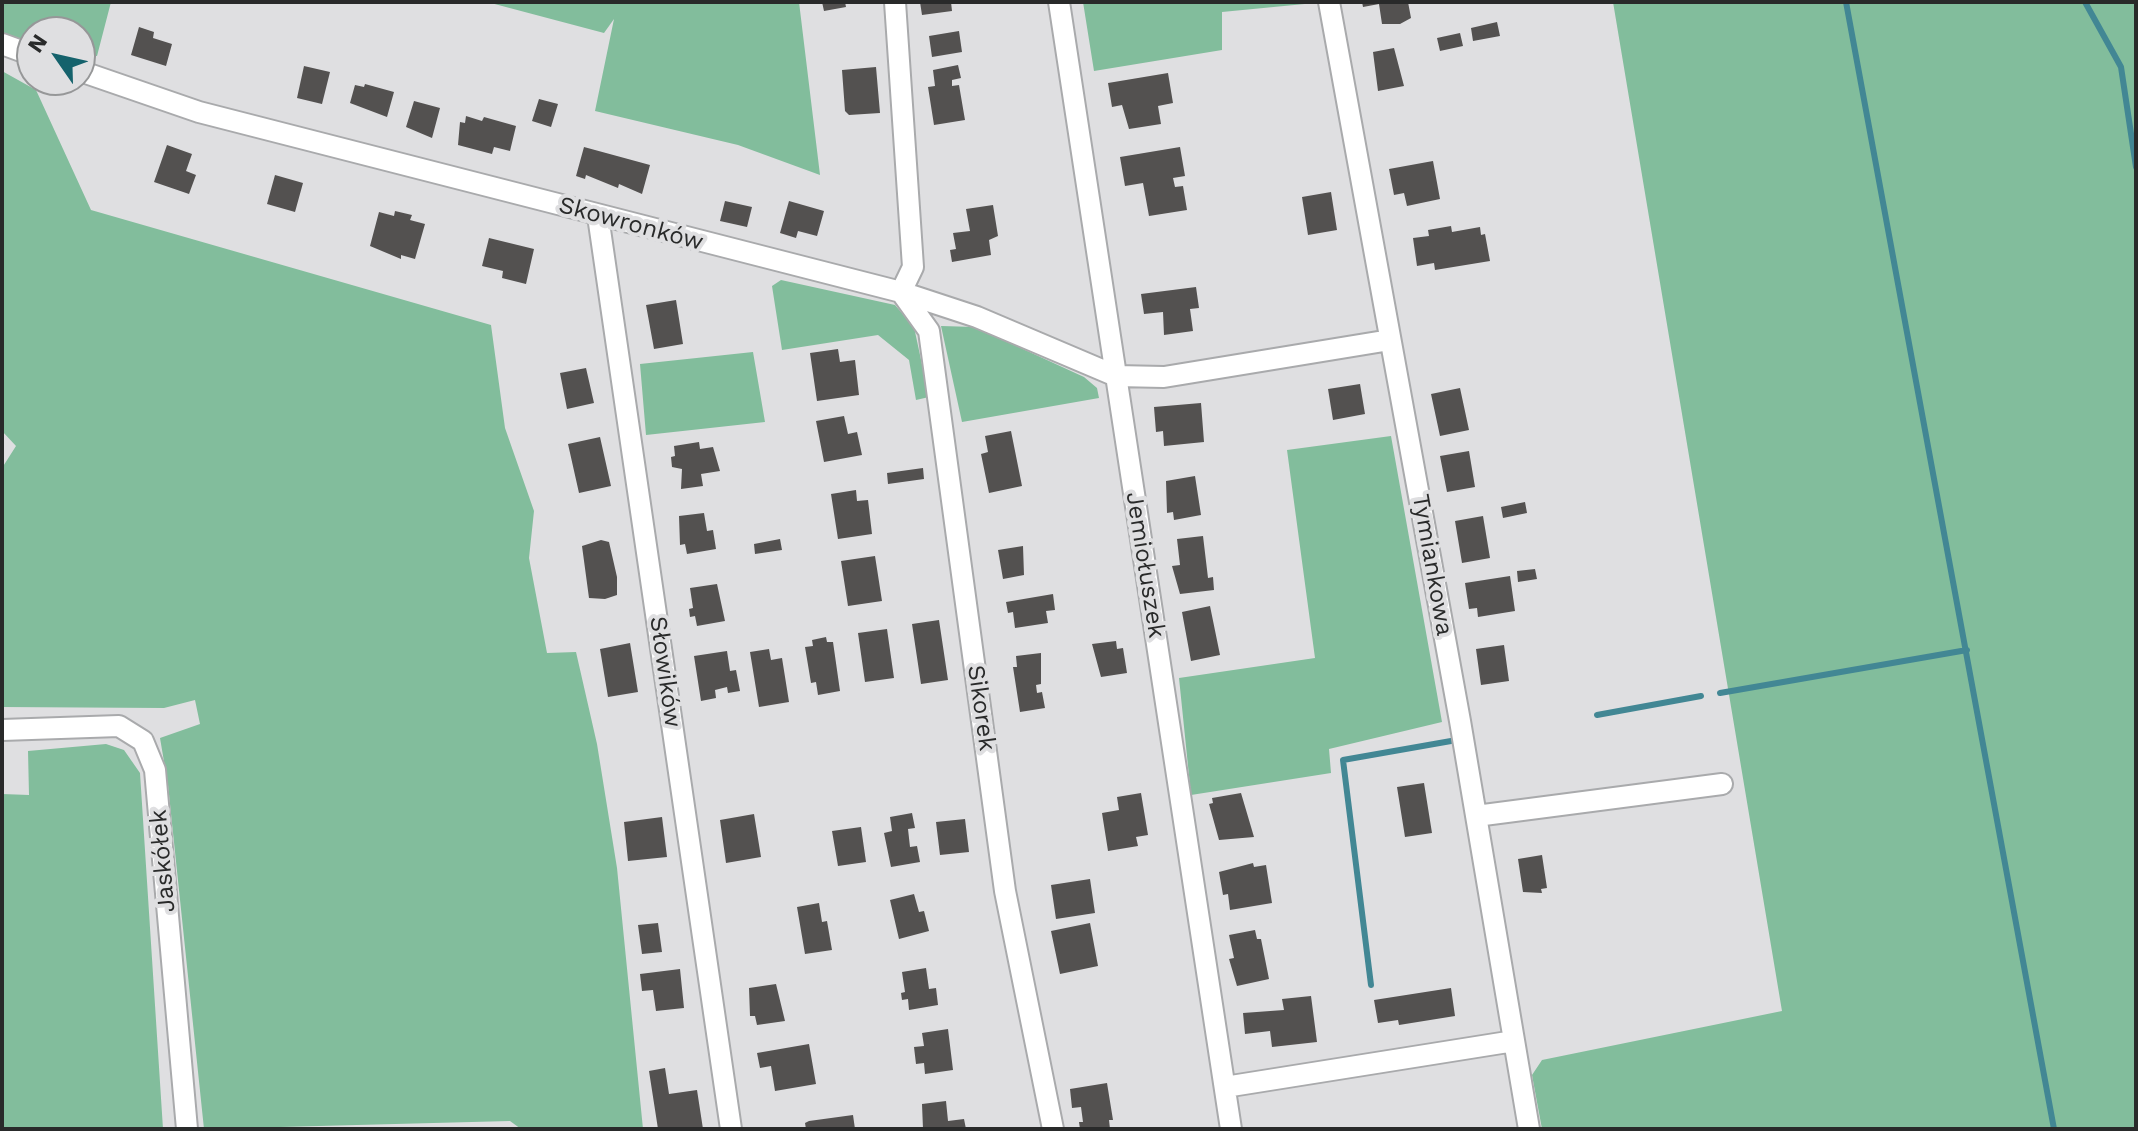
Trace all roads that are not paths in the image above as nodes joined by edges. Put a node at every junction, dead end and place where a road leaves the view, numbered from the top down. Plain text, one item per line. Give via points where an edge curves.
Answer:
1 (895, 2) edge
2 (1059, 2) edge
3 (1329, 2) edge
4 (96, 77) edge
5 (598, 216) junction
6 (901, 292) junction
7 (1390, 340) junction
8 (1116, 376) junction
9 (2, 730) edge
10 (1722, 784) dead end
11 (1476, 816) junction
12 (1514, 1041) junction
13 (1225, 1087) junction
14 (187, 1129) edge
15 (731, 1129) edge
16 (1053, 1129) edge
17 (1231, 1129) edge
18 (1529, 1129) edge

1 - 6 street via 913,267
2 - 8 street, Jemiołuszek
3 - 7 street, Tymiankowa
4 - 5 street, Skowronków via 199,112
5 - 6 street, Skowronków
5 - 15 street, Słowików
6 - 8 street, Skowronków via 977,317
6 - 16 street, Sikorek via 929,331 1005,891
7 - 8 street via 1164,377
7 - 11 street, Tymiankowa
8 - 13 street, Jemiołuszek
9 - 14 street, Jaskółek via 119,726 143,741 155,770
10 - 11 street
11 - 12 street, Tymiankowa
12 - 13 street
12 - 18 street, Tymiankowa
13 - 17 street, Jemiołuszek

